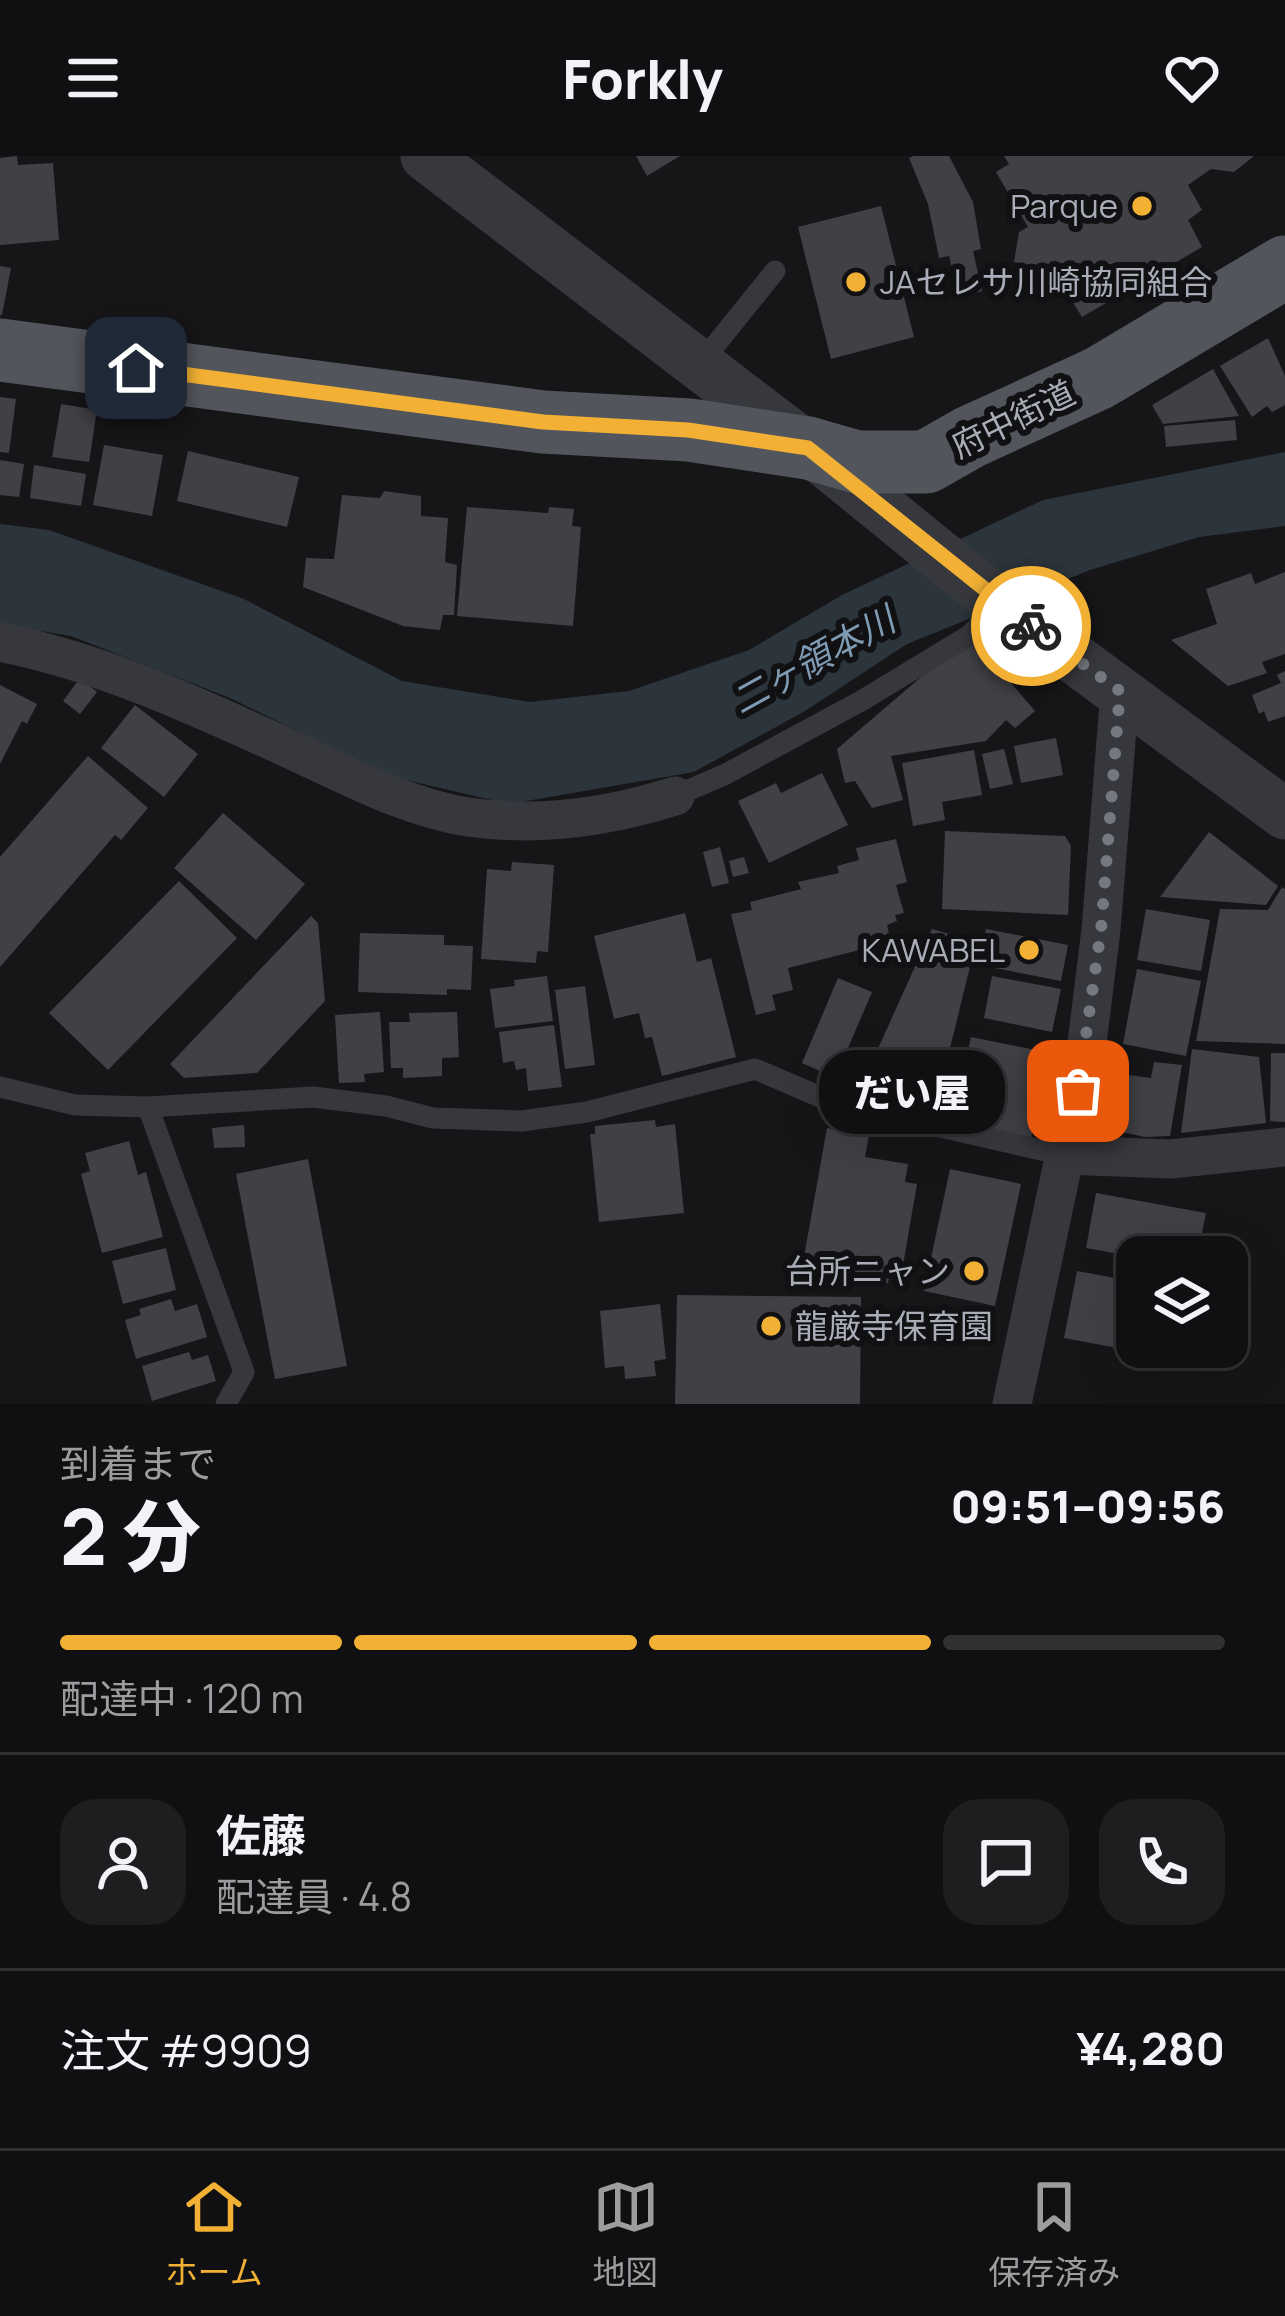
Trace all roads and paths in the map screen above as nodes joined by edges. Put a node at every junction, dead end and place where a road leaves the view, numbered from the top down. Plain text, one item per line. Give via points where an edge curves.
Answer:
1 (426, 156) edge
2 (1285, 267) edge
3 (775, 271) dead end
4 (0, 350) edge
5 (699, 365) junction
6 (808, 448) junction
7 (995, 600) junction
8 (0, 642) edge
9 (1120, 691) junction
10 (675, 796) joint
11 (1285, 814) edge
12 (0, 1087) edge
13 (148, 1107) junction
14 (1285, 1147) edge
15 (1063, 1155) junction
16 (226, 1404) edge
17 (1012, 1404) edge

1 - 5 street
2 - 6 main road, 府中街道 via 1099,378 926,462 857,462
3 - 5 lane
4 - 6 main road, 府中街道 via 543,422 688,430
5 - 6 street
6 - 7 street
7 - 9 street
7 - 10 lane via 970,635
8 - 10 street via 63,655 368,785 466,817 556,822
9 - 11 street
9 - 15 street via 1101,930
12 - 13 lane via 75,1105
13 - 15 lane via 313,1097 433,1118 520,1120 587,1112 755,1069 832,1102
13 - 16 lane via 244,1372
14 - 15 street via 1171,1159
15 - 17 street

